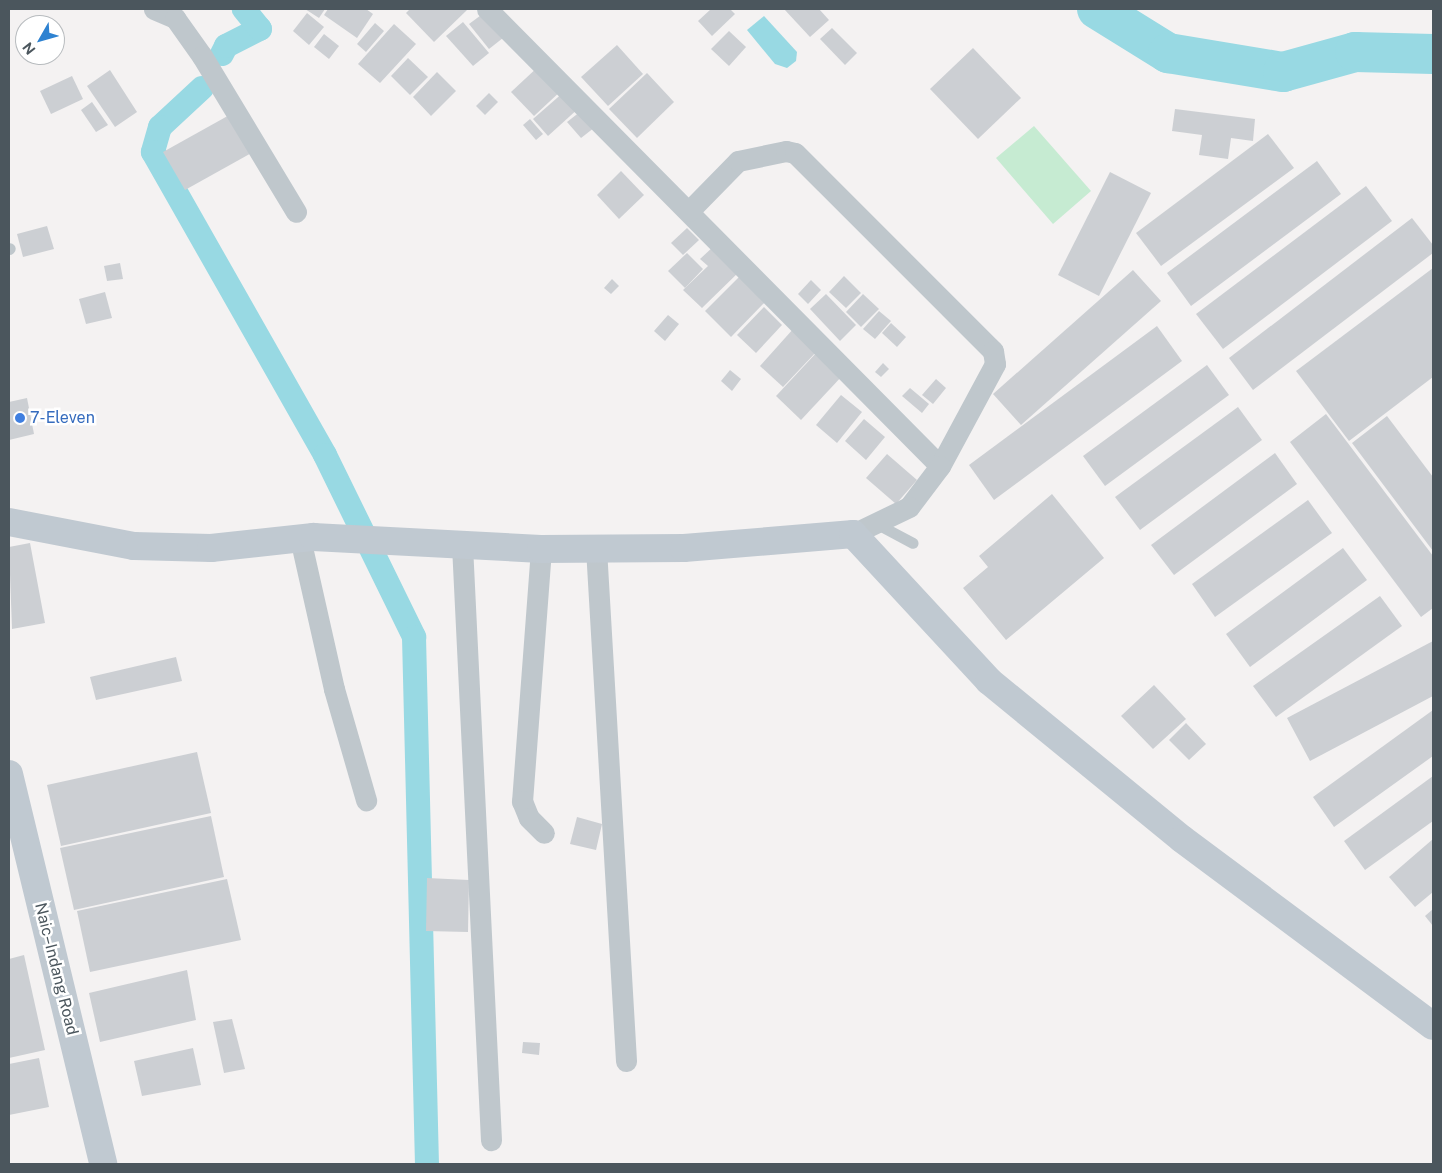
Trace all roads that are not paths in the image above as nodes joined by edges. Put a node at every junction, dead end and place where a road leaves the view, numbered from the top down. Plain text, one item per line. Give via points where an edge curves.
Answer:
1 (154, 9) edge
2 (488, 9) edge
3 (689, 211) junction
4 (296, 212) dead end
5 (940, 466) junction
6 (9, 522) edge
7 (879, 524) junction
8 (853, 534) junction
9 (306, 538) junction
10 (913, 543) dead end
11 (462, 545) junction
12 (596, 548) junction
13 (542, 549) junction
14 (9, 774) edge
15 (366, 800) dead end
16 (544, 833) dead end
17 (1433, 1026) edge
18 (626, 1061) dead end
19 (491, 1140) dead end
20 (103, 1164) edge

1 - 4 street via 175,18 202,56
2 - 3 street
3 - 5 street
3 - 5 street via 738,161 786,151 795,153 980,335 994,351 995,364
5 - 7 street via 909,507
6 - 9 street via 134,546 211,548
7 - 8 street
7 - 10 lane
8 - 12 street via 684,548
8 - 17 street via 989,681 1182,839
9 - 11 street
9 - 15 street via 334,689
11 - 13 street
11 - 19 street
12 - 13 street
12 - 18 street
13 - 16 street via 522,801 529,818
14 - 20 street, Naic–Indang Road

